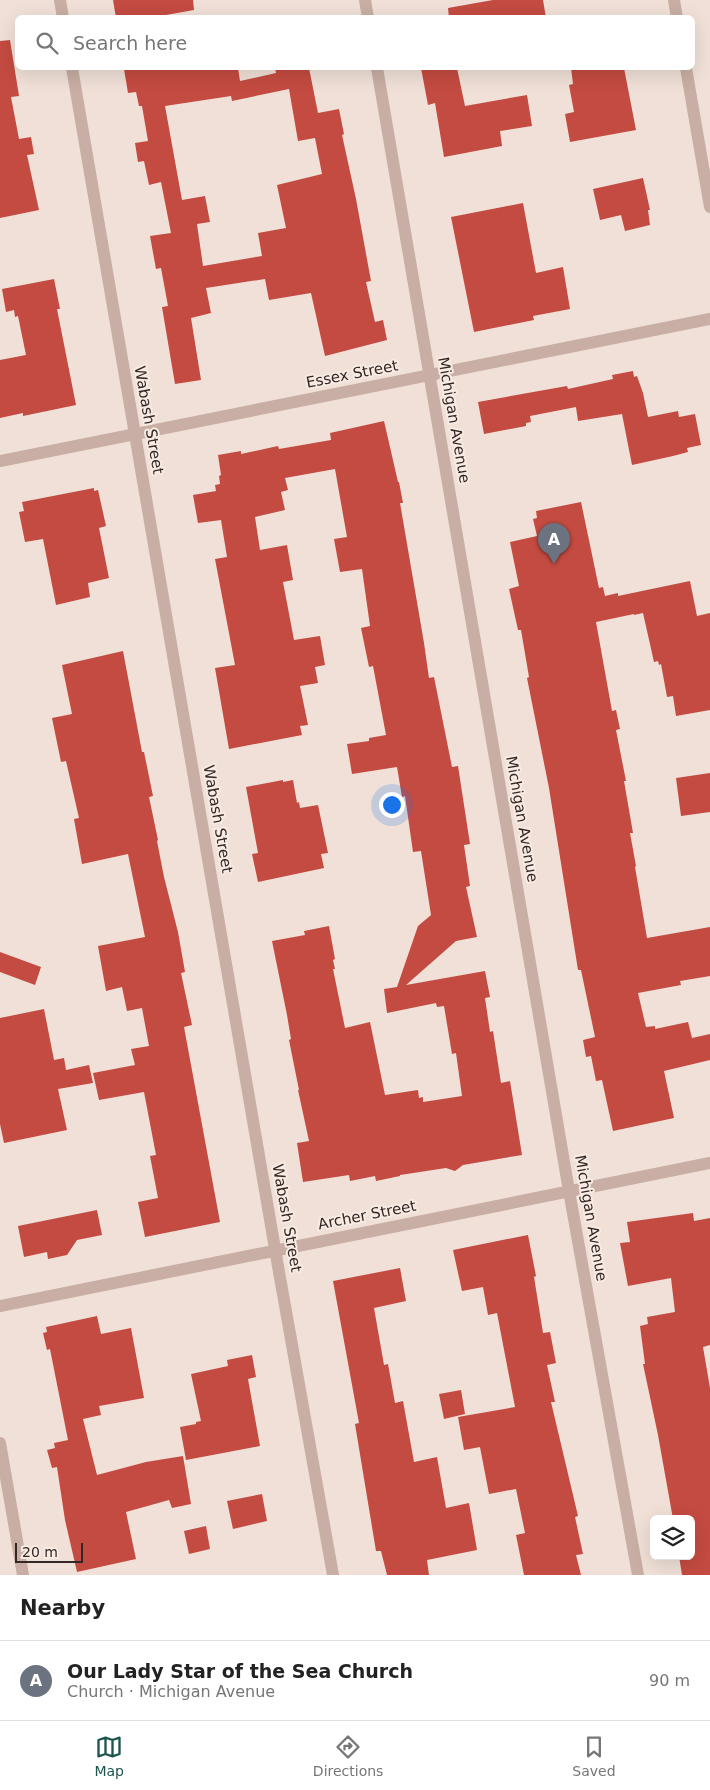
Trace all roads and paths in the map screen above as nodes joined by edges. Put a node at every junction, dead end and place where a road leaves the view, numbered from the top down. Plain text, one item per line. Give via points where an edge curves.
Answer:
1 (60, 0) edge
2 (366, 0) edge
3 (674, 0) edge
4 (62, 15) edge
5 (368, 15) edge
6 (676, 15) edge
7 (72, 70) edge
8 (377, 70) edge
9 (686, 70) edge
10 (710, 207) edge
11 (710, 319) edge
12 (430, 376) junction
13 (135, 434) junction
14 (0, 461) edge
15 (710, 1163) edge
16 (569, 1191) junction
17 (275, 1250) junction
18 (0, 1306) edge
19 (0, 1443) edge
20 (23, 1575) edge
21 (333, 1575) edge
22 (638, 1575) edge

1 - 4 street
2 - 5 street
3 - 6 street
7 - 13 street, Wabash Street
8 - 12 street, Michigan Avenue
9 - 10 street
11 - 12 street, Essex Street
12 - 13 street, Essex Street
12 - 16 street, Michigan Avenue
13 - 14 street, Essex Street
13 - 17 street, Wabash Street
15 - 16 street, Archer Street
16 - 17 street, Archer Street
16 - 22 street, Michigan Avenue
17 - 18 street, Archer Street
17 - 21 street, Wabash Street
19 - 20 street

